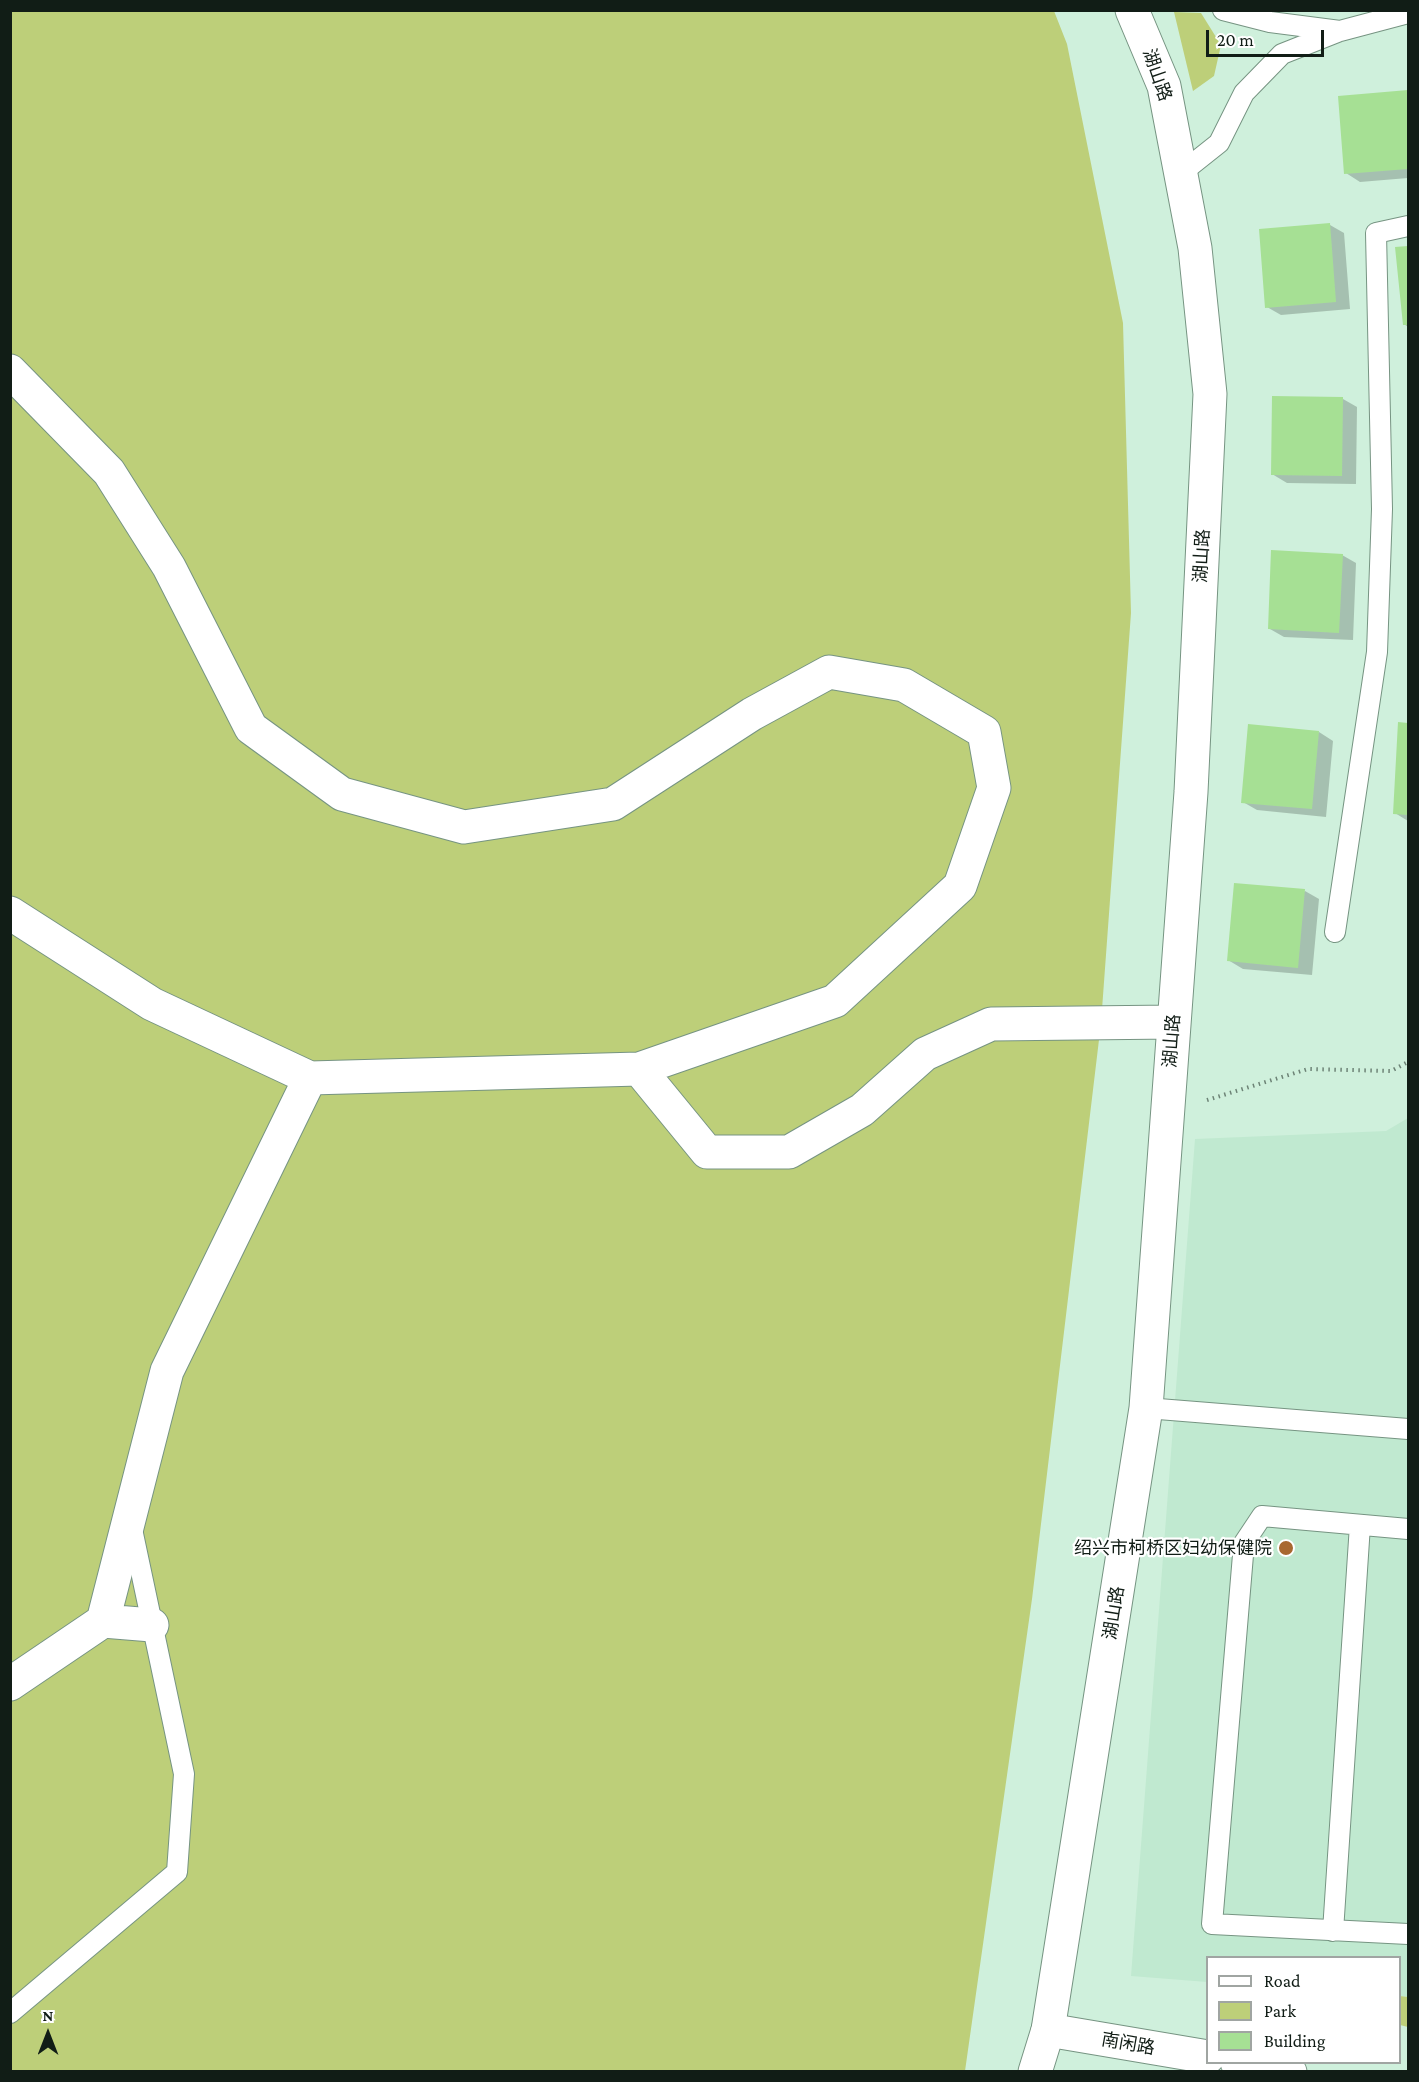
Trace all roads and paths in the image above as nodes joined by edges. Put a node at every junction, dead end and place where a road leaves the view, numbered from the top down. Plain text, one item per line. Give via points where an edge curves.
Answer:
1 (1132, 10) edge
2 (1223, 10) edge
3 (1408, 13) edge
4 (1340, 31) junction
5 (1180, 174) junction
6 (1408, 226) edge
7 (10, 371) edge
8 (10, 913) edge
9 (1335, 932) dead end
10 (1173, 1022) junction
11 (1408, 1062) edge
12 (639, 1069) junction
13 (310, 1078) junction
14 (1166, 1113) junction
15 (1146, 1408) junction
16 (1408, 1429) edge
17 (130, 1517) junction
18 (1360, 1525) junction
19 (1408, 1529) edge
20 (103, 1621) junction
21 (153, 1625) junction
22 (10, 1684) edge
23 (1333, 1931) junction
24 (1408, 1935) edge
25 (10, 2013) edge
26 (1048, 2030) junction
27 (1206, 2057) edge
28 (1248, 2064) edge
29 (1035, 2072) edge
30 (1290, 2072) edge

1 - 5 street, 湖山路 via 1164,86
2 - 4 lane via 1270,22
3 - 4 lane
4 - 5 lane via 1282,54 1244,93 1219,143
5 - 10 street, 湖山路 via 1194,248 1210,394 1191,792
6 - 9 lane via 1376,233 1382,509 1377,652
7 - 12 street via 109,472 169,567 251,728 342,794 464,827 613,804 752,714 829,672 904,685 984,732 994,788 960,886 835,1001
8 - 13 street via 152,1004
10 - 12 street via 991,1024 925,1054 862,1110 789,1152 707,1152
10 - 14 street, 湖山路
11 - 14 path via 1391,1071 1308,1069
12 - 13 street
13 - 17 street via 167,1371
14 - 15 street, 湖山路
15 - 16 lane
15 - 26 street, 湖山路
17 - 20 street
17 - 21 lane
18 - 19 lane
18 - 23 lane
18 - 23 lane via 1262,1516 1244,1543 1212,1924
20 - 21 street
20 - 22 street
21 - 25 lane via 184,1774 177,1872
23 - 24 lane
26 - 27 street, 南闲路
26 - 29 street, 湖山路
28 - 30 street

